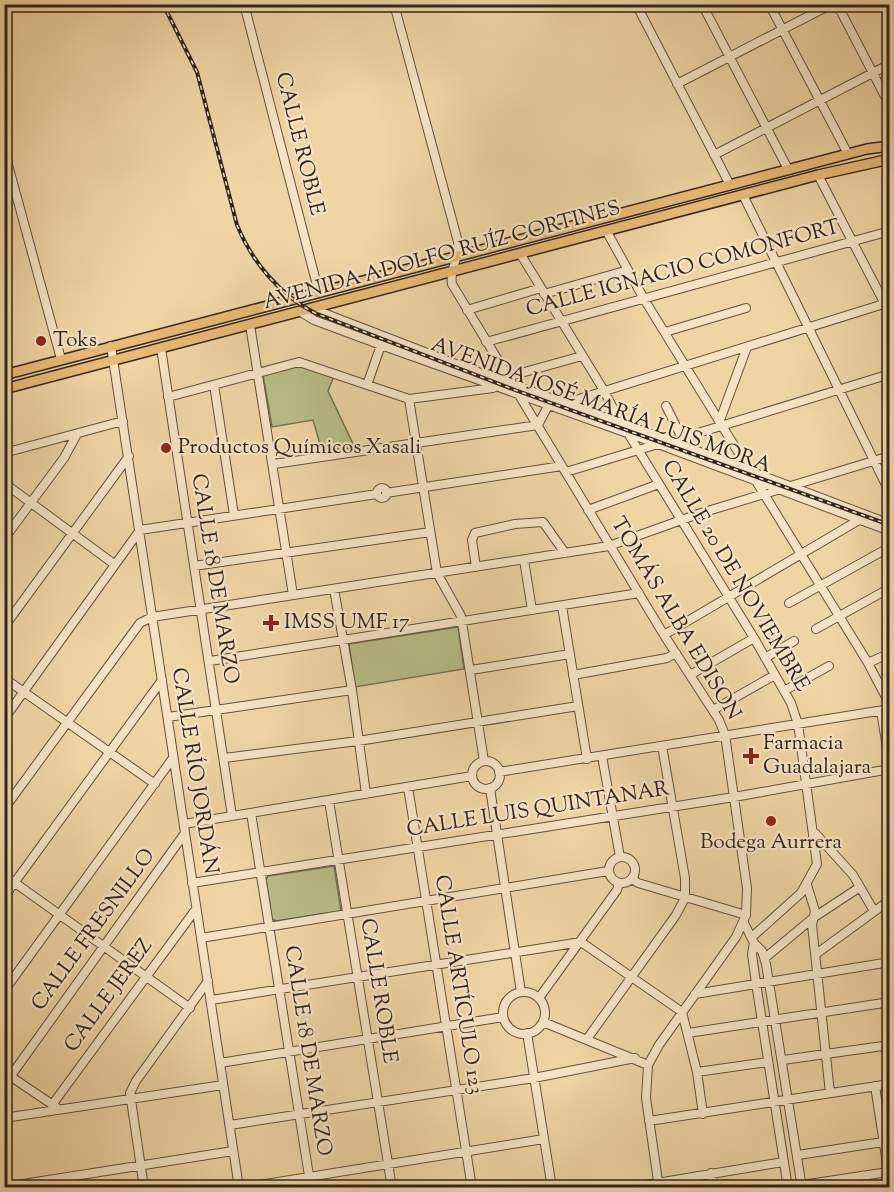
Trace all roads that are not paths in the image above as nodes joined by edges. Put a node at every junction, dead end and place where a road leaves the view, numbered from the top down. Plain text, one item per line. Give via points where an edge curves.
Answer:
1 (244, 4) edge
2 (394, 4) edge
3 (702, 4) edge
4 (769, 4) edge
5 (832, 4) edge
6 (837, 4) edge
7 (640, 6) edge
8 (782, 30) junction
9 (730, 57) junction
10 (890, 64) edge
11 (872, 73) junction
12 (677, 84) junction
13 (820, 100) junction
14 (890, 106) edge
15 (766, 128) junction
16 (890, 144) edge
17 (4, 150) edge
18 (848, 154) junction
19 (714, 155) junction
20 (890, 159) edge
21 (788, 169) junction
22 (818, 175) junction
23 (14, 183) junction
24 (730, 185) junction
25 (4, 186) edge
26 (743, 195) junction
27 (890, 231) edge
28 (607, 232) junction
29 (852, 242) junction
30 (521, 255) junction
31 (458, 256) junction
32 (777, 262) junction
33 (628, 270) junction
34 (452, 273) junction
35 (543, 291) junction
36 (319, 292) junction
37 (644, 299) junction
38 (887, 303) edge
39 (746, 308) dead end
40 (313, 309) junction
41 (467, 310) junction
42 (301, 312) junction
43 (890, 314) edge
44 (561, 321) junction
45 (250, 325) junction
46 (809, 328) junction
47 (665, 332) junction
48 (486, 342) junction
49 (381, 345) junction
50 (111, 346) junction
51 (747, 347) junction
52 (161, 348) junction
53 (582, 356) junction
54 (61, 359) junction
55 (114, 361) junction
56 (685, 364) junction
57 (257, 373) junction
58 (890, 374) edge
59 (4, 375) edge
60 (507, 377) junction
61 (214, 385) junction
62 (367, 385) junction
63 (512, 385) junction
64 (496, 388) junction
65 (4, 389) edge
66 (603, 389) junction
67 (839, 391) junction
68 (518, 395) junction
69 (168, 397) junction
70 (410, 399) junction
71 (563, 404) junction
72 (548, 406) junction
73 (666, 406) dead end
74 (123, 421) junction
75 (722, 423) junction
76 (538, 425) junction
77 (621, 425) junction
78 (77, 434) junction
79 (629, 435) junction
80 (682, 438) junction
81 (670, 441) junction
82 (416, 442) junction
83 (658, 444) junction
84 (638, 451) junction
85 (4, 453) edge
86 (129, 456) junction
87 (890, 456) edge
88 (874, 461) junction
89 (274, 464) junction
90 (564, 469) junction
91 (752, 472) junction
92 (757, 481) junction
93 (4, 483) edge
94 (659, 484) junction
95 (790, 485) junction
96 (423, 486) junction
97 (778, 489) junction
98 (890, 493) edge
99 (764, 494) junction
100 (30, 502) junction
101 (279, 509) junction
102 (588, 510) junction
103 (234, 515) junction
104 (682, 519) junction
105 (859, 520) junction
106 (187, 523) junction
107 (890, 524) edge
108 (140, 530) junction
109 (890, 531) edge
110 (430, 532) junction
111 (73, 533) junction
112 (4, 539) edge
113 (609, 546) junction
114 (890, 547) edge
115 (286, 552) junction
116 (565, 554) junction
117 (800, 554) junction
118 (524, 560) junction
119 (114, 564) junction
120 (194, 566) junction
121 (476, 567) junction
122 (437, 573) junction
123 (819, 585) junction
124 (890, 588) edge
125 (334, 589) junction
126 (639, 593) junction
127 (293, 595) junction
128 (729, 597) junction
129 (789, 603) dead end
130 (562, 606) junction
131 (200, 609) junction
132 (532, 610) junction
133 (152, 617) junction
134 (839, 617) junction
135 (462, 622) junction
136 (4, 627) edge
137 (816, 629) dead end
138 (664, 635) junction
139 (754, 638) junction
140 (344, 641) junction
141 (794, 641) dead end
142 (676, 653) junction
143 (890, 653) edge
144 (570, 654) junction
145 (765, 658) junction
146 (210, 661) junction
147 (868, 663) junction
148 (829, 666) dead end
149 (471, 670) junction
150 (573, 675) junction
151 (690, 675) junction
152 (775, 675) junction
153 (4, 678) edge
154 (162, 680) junction
155 (352, 690) junction
156 (783, 691) junction
157 (24, 692) junction
158 (578, 706) junction
159 (887, 708) edge
160 (216, 710) junction
161 (713, 710) junction
162 (168, 717) junction
163 (4, 719) edge
164 (67, 722) junction
165 (478, 722) junction
166 (798, 724) junction
167 (725, 735) junction
168 (358, 741) junction
169 (662, 746) junction
170 (108, 753) junction
171 (602, 756) junction
172 (173, 758) junction
173 (224, 758) junction
174 (587, 759) junction
175 (484, 761) junction
176 (890, 768) edge
177 (499, 772) junction
178 (472, 776) junction
179 (155, 784) junction
180 (808, 785) junction
181 (408, 788) junction
182 (490, 788) junction
183 (366, 794) junction
184 (734, 797) junction
185 (329, 801) junction
186 (671, 806) junction
187 (4, 809) edge
188 (250, 813) junction
189 (232, 816) junction
190 (612, 816) junction
191 (184, 824) junction
192 (814, 832) junction
193 (185, 833) junction
194 (496, 834) junction
195 (418, 848) junction
196 (620, 857) junction
197 (340, 859) junction
198 (608, 871) junction
199 (259, 873) junction
200 (4, 875) edge
201 (632, 879) junction
202 (15, 883) junction
203 (192, 883) junction
204 (619, 883) junction
205 (807, 885) junction
206 (860, 887) junction
207 (505, 889) junction
208 (4, 897) edge
209 (686, 898) junction
210 (890, 900) edge
211 (427, 901) junction
212 (196, 909) junction
213 (874, 911) junction
214 (59, 915) junction
215 (348, 915) junction
216 (813, 918) junction
217 (745, 919) junction
218 (268, 928) junction
219 (201, 938) junction
220 (753, 940) junction
221 (581, 942) junction
222 (103, 947) junction
223 (514, 951) junction
224 (816, 954) junction
225 (765, 958) junction
226 (890, 962) edge
227 (436, 963) junction
228 (817, 973) junction
229 (631, 975) junction
230 (358, 976) junction
231 (146, 977) junction
232 (208, 981) junction
233 (770, 981) junction
234 (756, 983) junction
235 (280, 988) junction
236 (4, 991) edge
237 (521, 992) junction
238 (695, 993) junction
239 (539, 998) junction
240 (211, 999) junction
241 (890, 1002) edge
242 (190, 1008) junction
243 (682, 1012) junction
244 (821, 1014) junction
245 (503, 1017) junction
246 (776, 1021) junction
247 (543, 1022) junction
248 (762, 1022) junction
249 (447, 1026) junction
250 (527, 1033) junction
251 (688, 1033) junction
252 (368, 1039) junction
253 (587, 1039) junction
254 (890, 1045) edge
255 (290, 1052) junction
256 (825, 1055) junction
257 (635, 1058) junction
258 (783, 1060) junction
259 (768, 1062) junction
260 (220, 1063) junction
261 (648, 1065) junction
262 (697, 1072) junction
263 (7, 1074) edge
264 (534, 1078) junction
265 (890, 1084) edge
266 (223, 1085) junction
267 (875, 1086) junction
268 (456, 1089) junction
269 (830, 1094) junction
270 (130, 1099) junction
271 (789, 1100) junction
272 (378, 1102) junction
273 (774, 1102) junction
274 (52, 1105) junction
275 (60, 1109) junction
276 (298, 1114) junction
277 (703, 1114) junction
278 (4, 1119) edge
279 (649, 1121) junction
280 (230, 1125) junction
281 (544, 1139) junction
282 (883, 1142) junction
283 (233, 1151) junction
284 (466, 1151) junction
285 (798, 1155) junction
286 (783, 1162) junction
287 (388, 1163) junction
288 (140, 1164) junction
289 (888, 1172) junction
290 (711, 1173) junction
291 (309, 1177) junction
292 (890, 1183) edge
293 (658, 1185) edge
294 (802, 1186) edge
295 (4, 1187) edge
296 (144, 1188) edge
297 (239, 1188) edge
298 (311, 1188) edge
299 (392, 1188) edge
300 (472, 1188) edge
301 (552, 1188) edge
302 (627, 1188) edge
303 (714, 1188) edge
304 (788, 1188) edge

1 - 36 street, CALLE ROBLE
2 - 31 street via 456,235
3 - 9 street
4 - 8 street
5 - 8 street
6 - 11 street
7 - 12 street
8 - 9 street
8 - 13 street
9 - 12 street
9 - 15 street
10 - 11 street
11 - 13 street
11 - 14 street
12 - 19 street
13 - 15 street
13 - 18 street
15 - 19 street
15 - 21 street
16 - 18 main road, AVENIDA ADOLFO RUÍZ CORTINES
17 - 23 street
18 - 21 main road, AVENIDA ADOLFO RUÍZ CORTINES
19 - 24 street
20 - 22 main road, AVENIDA ADOLFO RUÍZ CORTINES
21 - 24 main road, AVENIDA ADOLFO RUÍZ CORTINES
22 - 26 main road, AVENIDA ADOLFO RUÍZ CORTINES
22 - 29 street
23 - 25 street
23 - 54 street
24 - 31 main road, AVENIDA ADOLFO RUÍZ CORTINES
26 - 28 main road, AVENIDA ADOLFO RUÍZ CORTINES
26 - 32 street
27 - 29 street, CALLE IGNACIO COMONFORT
28 - 30 main road, AVENIDA ADOLFO RUÍZ CORTINES
28 - 33 street
29 - 32 street, CALLE IGNACIO COMONFORT
29 - 38 street
30 - 34 main road, AVENIDA ADOLFO RUÍZ CORTINES
30 - 35 street
31 - 34 street
31 - 36 main road, AVENIDA ADOLFO RUÍZ CORTINES
32 - 37 street, CALLE IGNACIO COMONFORT
32 - 46 street
33 - 35 street
33 - 37 street
34 - 40 main road, AVENIDA ADOLFO RUÍZ CORTINES
34 - 41 street, TOMÁS ALBA EDISON via 452,284
35 - 41 street
35 - 44 street
36 - 50 main road, AVENIDA ADOLFO RUÍZ CORTINES
37 - 44 street, CALLE IGNACIO COMONFORT
37 - 47 street
38 - 43 street
38 - 46 street
39 - 47 street
40 - 42 main road, AVENIDA ADOLFO RUÍZ CORTINES
40 - 63 street, AVENIDA JOSÉ MARÍA LUIS MORA
41 - 48 street, TOMÁS ALBA EDISON
42 - 45 main road, AVENIDA ADOLFO RUÍZ CORTINES
42 - 49 street, AVENIDA JOSÉ MARÍA LUIS MORA
44 - 48 street, CALLE IGNACIO COMONFORT
44 - 53 street
45 - 52 main road, AVENIDA ADOLFO RUÍZ CORTINES
45 - 57 street
46 - 51 street
46 - 67 street
47 - 56 street
48 - 60 street, TOMÁS ALBA EDISON
49 - 62 street
49 - 64 street, AVENIDA JOSÉ MARÍA LUIS MORA
50 - 54 main road, AVENIDA ADOLFO RUÍZ CORTINES
50 - 55 street, CALLE RÍO JORDÁN
51 - 56 street
51 - 75 street
52 - 55 main road, AVENIDA ADOLFO RUÍZ CORTINES
52 - 69 street, CALLE 18 DE MARZO
53 - 60 street
53 - 66 street
54 - 59 main road, AVENIDA ADOLFO RUÍZ CORTINES
55 - 65 main road, AVENIDA ADOLFO RUÍZ CORTINES
55 - 74 street, CALLE RÍO JORDÁN
56 - 66 street
56 - 75 street
57 - 61 street
57 - 62 street via 304,362
57 - 89 street
58 - 67 street
60 - 63 street, TOMÁS ALBA EDISON
61 - 69 street
61 - 103 street
62 - 70 street
63 - 64 street
63 - 68 street, TOMÁS ALBA EDISON
63 - 71 street, AVENIDA JOSÉ MARÍA LUIS MORA
64 - 68 street, AVENIDA JOSÉ MARÍA LUIS MORA
64 - 70 street
66 - 71 street
66 - 77 street
67 - 75 street
67 - 88 street
68 - 72 street, AVENIDA JOSÉ MARÍA LUIS MORA
68 - 76 street, TOMÁS ALBA EDISON
69 - 106 street, CALLE 18 DE MARZO
70 - 82 street
71 - 77 street, AVENIDA JOSÉ MARÍA LUIS MORA
72 - 76 street
72 - 79 street, AVENIDA JOSÉ MARÍA LUIS MORA
73 - 80 street
74 - 78 street
74 - 86 street, CALLE RÍO JORDÁN
75 - 80 street
75 - 91 street
76 - 82 street
76 - 90 street, TOMÁS ALBA EDISON
77 - 81 street, AVENIDA JOSÉ MARÍA LUIS MORA
78 - 85 street
78 - 100 street
79 - 83 street, AVENIDA JOSÉ MARÍA LUIS MORA
79 - 84 street, CALLE 20 DE NOVIEMBRE
80 - 81 street
81 - 91 street, AVENIDA JOSÉ MARÍA LUIS MORA
82 - 89 street
82 - 96 street
83 - 84 street
83 - 92 street, AVENIDA JOSÉ MARÍA LUIS MORA
84 - 90 street
84 - 94 street, CALLE 20 DE NOVIEMBRE
86 - 108 street, CALLE RÍO JORDÁN
86 - 111 street
87 - 88 street
88 - 95 street
88 - 98 street
89 - 101 street
90 - 96 street
90 - 102 street, TOMÁS ALBA EDISON
91 - 92 street
91 - 95 street, AVENIDA JOSÉ MARÍA LUIS MORA
92 - 97 street, AVENIDA JOSÉ MARÍA LUIS MORA
92 - 99 street
93 - 100 street
94 - 102 street
94 - 104 street, CALLE 20 DE NOVIEMBRE
95 - 97 street
95 - 107 street, AVENIDA JOSÉ MARÍA LUIS MORA
96 - 101 street via 386,493 382,488 377,494
96 - 110 street
97 - 99 street
97 - 105 street, AVENIDA JOSÉ MARÍA LUIS MORA
99 - 104 street
99 - 117 street
100 - 111 street
100 - 112 street
101 - 103 street
101 - 115 street
102 - 113 street, TOMÁS ALBA EDISON
103 - 106 street
104 - 113 street
104 - 128 street, CALLE 20 DE NOVIEMBRE
105 - 109 street, AVENIDA JOSÉ MARÍA LUIS MORA
105 - 117 street
106 - 108 street
106 - 120 street, CALLE 18 DE MARZO
108 - 119 street
108 - 133 street, CALLE RÍO JORDÁN
110 - 115 street
110 - 122 street
111 - 119 street
111 - 136 street
113 - 116 street
113 - 126 street, TOMÁS ALBA EDISON
114 - 123 street
115 - 120 street
115 - 127 street
116 - 118 street
116 - 121 street via 543,522 515,524 474,533
117 - 123 street
117 - 128 street
118 - 121 street
118 - 132 street
119 - 157 street
120 - 131 street, CALLE 18 DE MARZO
121 - 122 street
122 - 125 street
122 - 135 street
123 - 129 street
123 - 134 street
124 - 134 street
125 - 127 street
125 - 140 street
126 - 130 street
126 - 138 street, TOMÁS ALBA EDISON
127 - 131 street
128 - 138 street
128 - 139 street, CALLE 20 DE NOVIEMBRE
130 - 132 street
130 - 144 street
131 - 133 street
131 - 146 street, CALLE 18 DE MARZO
132 - 135 street
133 - 154 street, CALLE RÍO JORDÁN
133 - 164 street via 140,623
134 - 137 street
134 - 147 street
135 - 140 street
135 - 149 street
138 - 142 street, TOMÁS ALBA EDISON
139 - 145 street, CALLE 20 DE NOVIEMBRE
139 - 151 street
140 - 146 street
140 - 155 street
141 - 145 street
142 - 150 street via 667,658
142 - 151 street, TOMÁS ALBA EDISON
143 - 147 street
144 - 149 street
144 - 150 street
145 - 152 street, CALLE 20 DE NOVIEMBRE
146 - 160 street, CALLE 18 DE MARZO
147 - 159 street
148 - 156 street
149 - 165 street
150 - 158 street
151 - 161 street, TOMÁS ALBA EDISON
152 - 156 street, CALLE 20 DE NOVIEMBRE
152 - 161 street
153 - 157 street
154 - 162 street, CALLE RÍO JORDÁN
154 - 170 street
155 - 160 street
155 - 168 street
156 - 166 street, CALLE 20 DE NOVIEMBRE
157 - 163 street
157 - 164 street
158 - 165 street
158 - 174 street
159 - 166 street
159 - 176 street
160 - 162 street
160 - 173 street, CALLE 18 DE MARZO
161 - 167 street, TOMÁS ALBA EDISON
162 - 172 street, CALLE RÍO JORDÁN
164 - 170 street
164 - 187 street
165 - 168 street
165 - 175 street
166 - 167 street
166 - 180 street, CALLE 20 DE NOVIEMBRE
167 - 169 street
167 - 184 street, TOMÁS ALBA EDISON
168 - 173 street
168 - 183 street
169 - 171 street
169 - 186 street
170 - 179 street
170 - 202 street
171 - 174 street
171 - 190 street
172 - 179 street
172 - 191 street, CALLE RÍO JORDÁN
173 - 189 street, CALLE 18 DE MARZO
174 - 177 street
175 - 177 street via 494,764
175 - 178 street via 474,768
176 - 180 street, CALLE LUIS QUINTANAR
177 - 182 street
178 - 181 street
178 - 182 street via 480,787
179 - 214 street
180 - 184 street, CALLE LUIS QUINTANAR
180 - 192 street, CALLE 20 DE NOVIEMBRE
181 - 183 street
181 - 195 street, CALLE ARTÍCULO 123
182 - 194 street
183 - 185 street
184 - 186 street, CALLE LUIS QUINTANAR
184 - 217 street, TOMÁS ALBA EDISON via 747,888
185 - 188 street
185 - 197 street, CALLE ROBLE
186 - 190 street, CALLE LUIS QUINTANAR
186 - 209 street
188 - 189 street
188 - 199 street, CALLE 18 DE MARZO
189 - 191 street
190 - 194 street, CALLE LUIS QUINTANAR
190 - 196 street
191 - 193 street, CALLE RÍO JORDÁN
192 - 205 street, CALLE 20 DE NOVIEMBRE via 817,864
192 - 206 street
193 - 203 street, CALLE RÍO JORDÁN
193 - 222 street, CALLE FRESNILLO
194 - 195 street, CALLE LUIS QUINTANAR
194 - 207 street
195 - 197 street, CALLE LUIS QUINTANAR
195 - 211 street, CALLE ARTÍCULO 123
196 - 198 street via 613,860
196 - 201 street via 635,866
197 - 199 street, CALLE LUIS QUINTANAR
197 - 215 street, CALLE ROBLE
198 - 204 street
198 - 207 street
199 - 203 street, CALLE LUIS QUINTANAR
199 - 218 street, CALLE 18 DE MARZO
200 - 202 street
201 - 204 street
201 - 209 street
202 - 208 street
202 - 214 street
203 - 212 street, CALLE RÍO JORDÁN
204 - 221 street
205 - 216 street
205 - 220 street
206 - 213 street
206 - 216 street
207 - 211 street
207 - 223 street
209 - 217 street
209 - 229 street
210 - 213 street
211 - 215 street
211 - 227 street, CALLE ARTÍCULO 123
212 - 219 street, CALLE RÍO JORDÁN
212 - 231 street, CALLE JEREZ
213 - 224 street
214 - 222 street
214 - 236 street
215 - 218 street
215 - 230 street, CALLE ROBLE
216 - 224 street
216 - 225 street
217 - 220 street
217 - 238 street
218 - 219 street
218 - 235 street, CALLE 18 DE MARZO
219 - 232 street, CALLE RÍO JORDÁN
220 - 225 street
220 - 234 street
221 - 223 street
221 - 229 street
221 - 239 street
222 - 231 street
222 - 263 street, CALLE FRESNILLO
223 - 227 street
223 - 237 street
224 - 228 street
225 - 233 street
226 - 228 street
227 - 230 street
227 - 249 street, CALLE ARTÍCULO 123
228 - 233 street
228 - 244 street
229 - 243 street
229 - 253 street
230 - 235 street
230 - 252 street, CALLE ROBLE
231 - 242 street
231 - 274 street, CALLE JEREZ
232 - 240 street, CALLE RÍO JORDÁN
232 - 242 street
233 - 234 street
233 - 246 street
234 - 238 street
234 - 248 street
235 - 240 street
235 - 255 street, CALLE 18 DE MARZO
237 - 239 street
237 - 245 street via 505,1004
238 - 243 street
239 - 247 street via 544,1009
240 - 260 street, CALLE RÍO JORDÁN
241 - 244 street
242 - 270 street via 136,1081
243 - 251 street
243 - 261 street
244 - 246 street
244 - 256 street
245 - 249 street
245 - 250 street via 515,1031
246 - 248 street
246 - 258 street
247 - 250 street
247 - 253 street
248 - 251 street
248 - 259 street
249 - 252 street
249 - 268 street, CALLE ARTÍCULO 123
250 - 264 street
251 - 262 street
252 - 255 street
252 - 272 street, CALLE ROBLE
253 - 257 street
254 - 256 street
255 - 260 street
255 - 276 street, CALLE 18 DE MARZO
256 - 258 street
256 - 269 street
257 - 261 street
257 - 264 street
258 - 271 street
259 - 262 street
259 - 273 street
260 - 266 street, CALLE RÍO JORDÁN
261 - 279 street via 645,1088
262 - 277 street
263 - 274 street
264 - 268 street
264 - 281 street
265 - 267 street
266 - 270 street
266 - 280 street, CALLE RÍO JORDÁN
267 - 269 street
267 - 282 street
268 - 272 street
268 - 284 street, CALLE ARTÍCULO 123
269 - 271 street
270 - 275 street
270 - 288 street
271 - 273 street
271 - 285 street
272 - 276 street
272 - 287 street, CALLE ROBLE
273 - 277 street
273 - 286 street
274 - 275 street
275 - 278 street
276 - 280 street
276 - 291 street, CALLE 18 DE MARZO
277 - 279 street
279 - 293 street
280 - 283 street, CALLE RÍO JORDÁN
281 - 284 street
281 - 301 street
282 - 285 street
282 - 289 street
283 - 288 street
283 - 297 street, CALLE RÍO JORDÁN
284 - 287 street
284 - 300 street, CALLE ARTÍCULO 123
285 - 294 street
286 - 290 street
286 - 304 street
287 - 291 street
287 - 299 street, CALLE ROBLE
288 - 295 street
288 - 296 street
289 - 292 street
289 - 294 street
290 - 293 street
290 - 303 street
291 - 297 street
291 - 298 street, CALLE 18 DE MARZO
293 - 302 street

